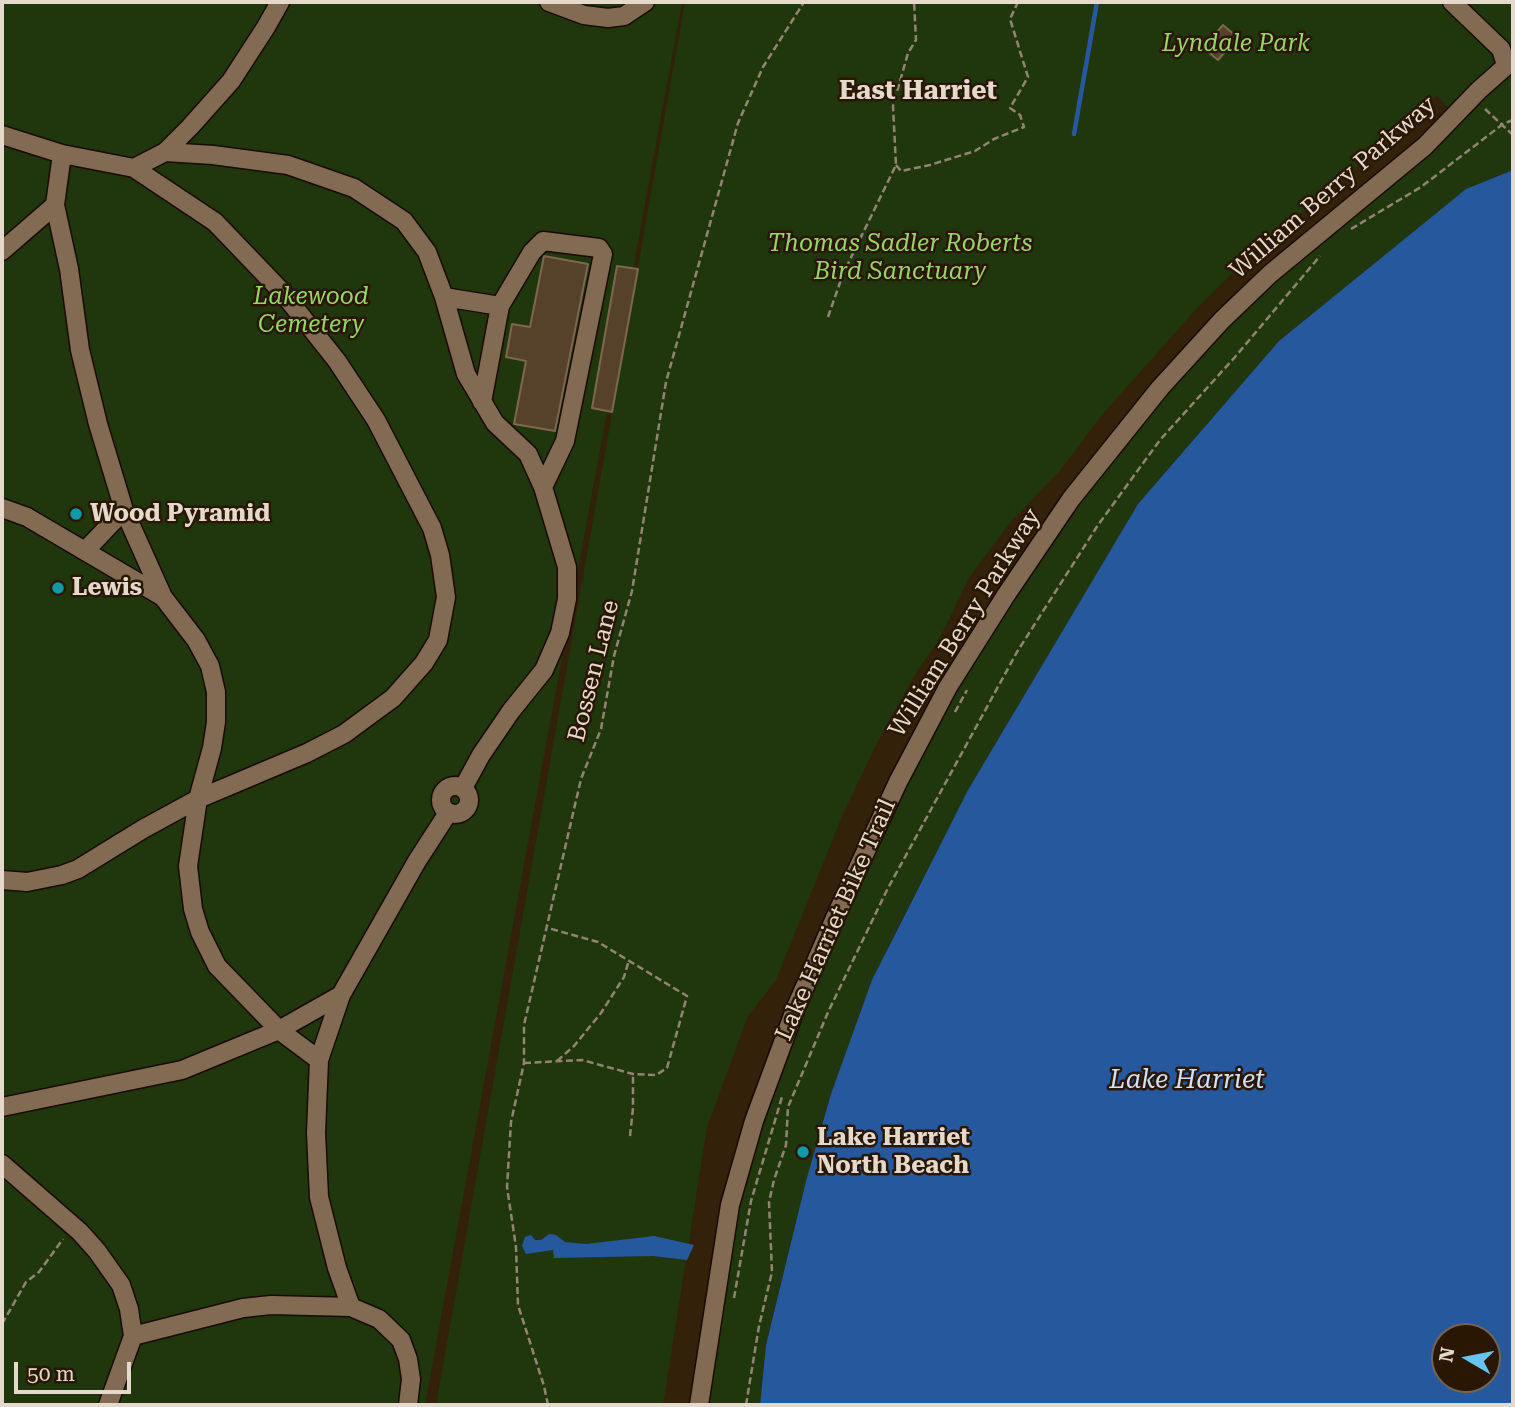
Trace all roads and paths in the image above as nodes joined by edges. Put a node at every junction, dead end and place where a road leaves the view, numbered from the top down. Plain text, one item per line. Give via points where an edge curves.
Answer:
1 (280, 2) edge
2 (549, 2) edge
3 (645, 2) edge
4 (804, 2) edge
5 (914, 2) edge
6 (1018, 2) edge
7 (1452, 2) edge
8 (1510, 63) edge
9 (1484, 107) dead end
10 (1513, 120) edge
11 (1503, 124) junction
12 (2, 135) edge
13 (1513, 135) edge
14 (165, 152) junction
15 (62, 154) junction
16 (896, 165) junction
17 (134, 168) junction
18 (55, 205) junction
19 (1360, 216) dead end
20 (1350, 224) dead end
21 (1344, 233) dead end
22 (2, 251) edge
23 (1325, 251) dead end
24 (444, 297) junction
25 (500, 306) junction
26 (828, 317) dead end
27 (482, 402) junction
28 (543, 487) junction
29 (2, 508) edge
30 (124, 510) junction
31 (85, 551) junction
32 (163, 597) junction
33 (971, 684) dead end
34 (952, 719) dead end
35 (198, 799) junction
36 (2, 880) edge
37 (548, 928) junction
38 (629, 960) junction
39 (341, 995) junction
40 (279, 1030) junction
41 (318, 1060) junction
42 (557, 1061) junction
43 (524, 1063) junction
44 (633, 1074) junction
45 (783, 1095) dead end
46 (2, 1107) edge
47 (631, 1136) dead end
48 (2, 1164) edge
49 (74, 1227) junction
50 (733, 1301) dead end
51 (351, 1307) junction
52 (2, 1324) edge
53 (133, 1336) junction
54 (108, 1405) edge
55 (408, 1405) edge
56 (548, 1405) edge
57 (699, 1405) edge
58 (746, 1405) edge

1 - 14 street via 231,81
2 - 3 street via 608,18 624,16
4 - 37 path, Bossen Lane via 763,68 738,123 666,382 632,591 601,729 581,779
5 - 16 path via 916,40 893,106
6 - 16 path via 1010,19 1028,78 1010,108 1020,115 1024,127 975,151 930,165 901,171
7 - 8 street
8 - 57 street, William Berry Parkway via 1425,146 1270,274 1160,388 1071,499 948,687 843,899 754,1121 730,1205
9 - 11 path
10 - 11 path
11 - 13 path
11 - 21 path via 1421,187
12 - 15 street
14 - 17 street
14 - 24 street via 265,161 354,188 404,221 427,252
15 - 17 street
15 - 18 street
16 - 26 path via 843,274
17 - 35 street via 215,222 283,293 337,361 376,420 432,528 446,597 438,640 393,698 345,734
18 - 22 street
18 - 30 street via 80,350
19 - 20 path
23 - 58 path via 1154,447 1098,525 1017,652 887,890 828,1010 788,1107 786,1145 769,1202 772,1272
24 - 25 street
24 - 27 street via 466,374
25 - 27 street
25 - 28 street via 543,241 599,248 603,254 565,441
27 - 28 street via 495,424 528,454
28 - 39 street via 567,567 560,632 544,670 510,710 463,788 469,805 462,812 449,813
29 - 31 street via 27,517
30 - 31 street
30 - 32 street
31 - 32 street
32 - 35 street via 201,649 216,692 212,748
33 - 34 path
35 - 36 street via 78,869 27,882
35 - 40 street via 188,866 200,932 217,966
37 - 38 path via 598,942
37 - 43 path, Bossen Lane via 524,1026
38 - 42 path via 624,977 601,1013
38 - 44 path via 687,996 667,1068 656,1075
39 - 40 street
39 - 41 street
40 - 41 street
40 - 46 street via 182,1070
41 - 51 street via 320,1197
42 - 43 path
42 - 44 path via 582,1060
43 - 56 path, Bossen Lane via 511,1122 507,1187 518,1305
44 - 47 path
45 - 50 path via 751,1201
48 - 49 street
49 - 52 path via 26,1282
49 - 53 street via 121,1285
51 - 53 street via 243,1308
51 - 55 street via 379,1319 401,1340 411,1379
53 - 54 street

